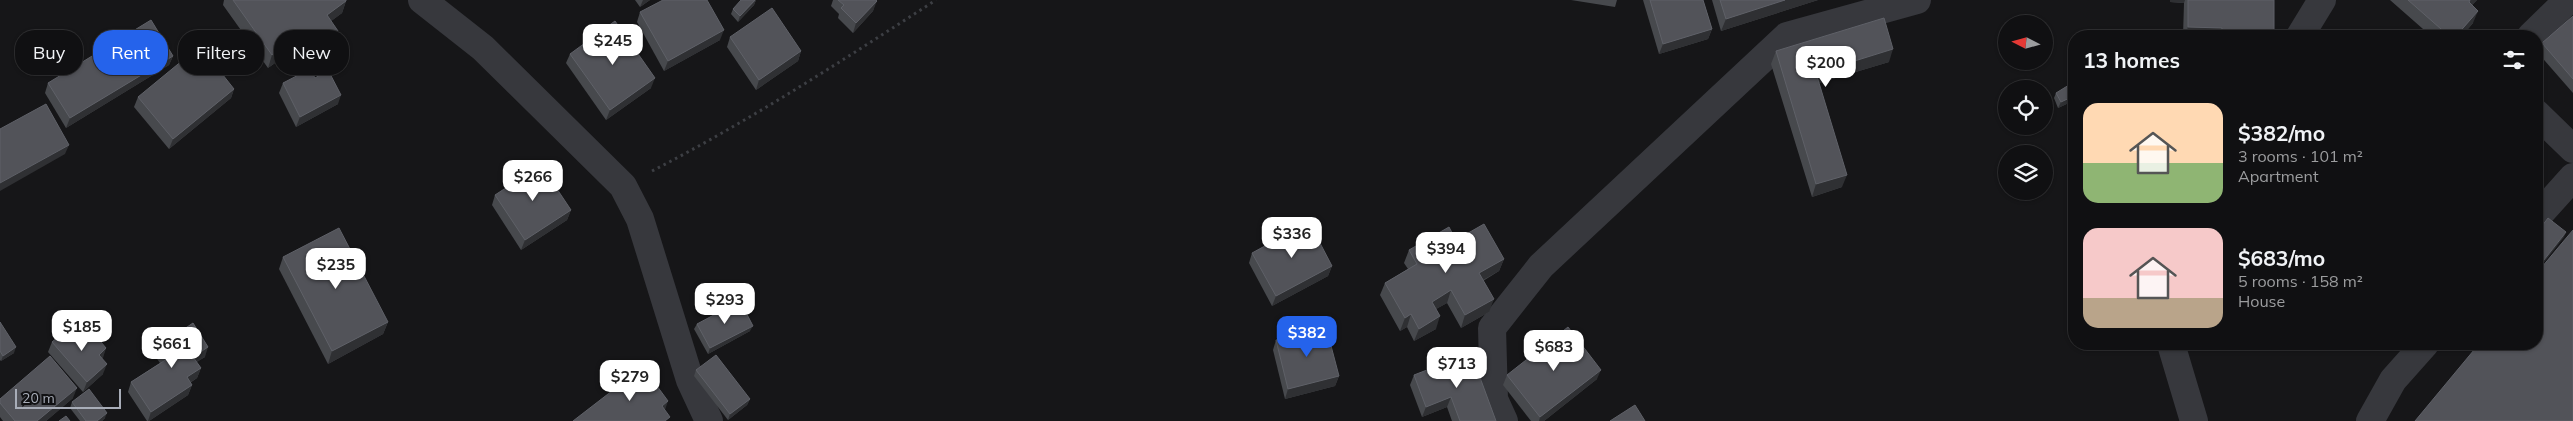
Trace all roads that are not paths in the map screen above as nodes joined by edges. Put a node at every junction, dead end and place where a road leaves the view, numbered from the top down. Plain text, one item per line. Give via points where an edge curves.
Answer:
1 (422, 0) edge
2 (1917, 0) edge
3 (2322, 0) edge
4 (2568, 0) edge
5 (2304, 30) edge
6 (2537, 30) edge
7 (2543, 120) edge
8 (2573, 149) edge
9 (2573, 177) edge
10 (2543, 210) edge
11 (2173, 350) edge
12 (2420, 350) edge
13 (709, 421) edge
14 (1504, 421) edge
15 (2194, 421) edge
16 (2370, 421) edge

1 - 13 street via 483,48 623,186 640,219 690,380
2 - 14 street via 1787,36 1541,266 1492,328 1494,399
3 - 5 street
4 - 6 street
7 - 8 street
9 - 10 street
11 - 15 street
12 - 16 street via 2393,380

